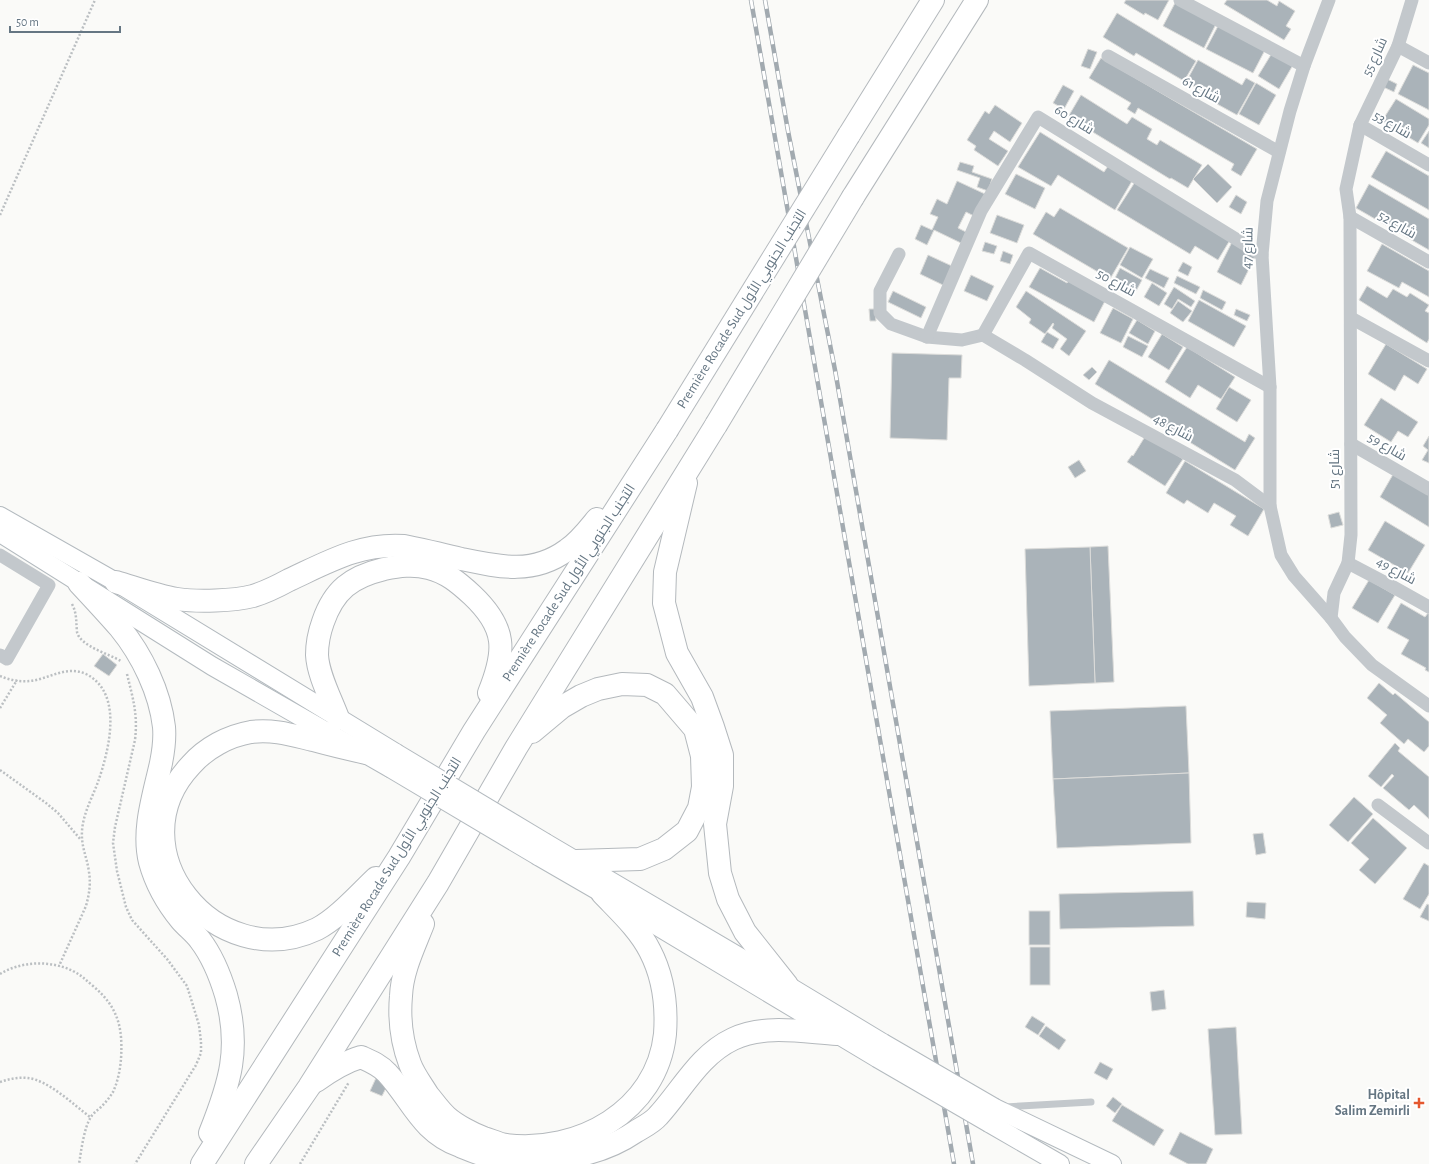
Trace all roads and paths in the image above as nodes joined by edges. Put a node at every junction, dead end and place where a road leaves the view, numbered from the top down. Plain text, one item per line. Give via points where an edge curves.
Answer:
1 (94, 0) edge
2 (933, 0) edge
3 (977, 0) edge
4 (1180, 0) edge
5 (1329, 0) edge
6 (1412, 0) edge
7 (1398, 46) junction
8 (1108, 56) dead end
9 (1429, 63) edge
10 (1304, 66) junction
11 (1360, 125) junction
12 (1279, 152) junction
13 (1429, 165) edge
14 (0, 215) edge
15 (1350, 217) junction
16 (899, 254) dead end
17 (1262, 254) junction
18 (1429, 262) edge
19 (1351, 318) junction
20 (983, 335) junction
21 (927, 337) junction
22 (1429, 361) edge
23 (1270, 386) junction
24 (667, 430) junction
25 (1350, 444) junction
26 (688, 470) junction
27 (1429, 489) edge
28 (1270, 506) junction
29 (0, 516) edge
30 (0, 533) edge
31 (0, 555) edge
32 (1348, 564) junction
33 (116, 582) junction
34 (79, 583) junction
35 (1429, 608) edge
36 (1332, 618) junction
37 (0, 655) edge
38 (0, 676) edge
39 (17, 680) junction
40 (1429, 706) edge
41 (0, 708) edge
42 (338, 718) junction
43 (474, 731) junction
44 (516, 748) junction
45 (366, 753) junction
46 (393, 760) junction
47 (0, 770) edge
48 (1378, 805) dead end
49 (82, 841) junction
50 (1429, 843) edge
51 (542, 850) junction
52 (399, 857) junction
53 (576, 861) junction
54 (438, 884) junction
55 (602, 893) junction
56 (59, 966) junction
57 (0, 974) edge
58 (788, 985) junction
59 (837, 1034) junction
60 (880, 1051) junction
61 (350, 1080) dead end
62 (0, 1082) edge
63 (309, 1087) junction
64 (1091, 1102) dead end
65 (992, 1116) junction
66 (90, 1117) junction
67 (78, 1164) edge
68 (198, 1164) edge
69 (202, 1164) edge
70 (256, 1164) edge
71 (300, 1164) edge
72 (1060, 1164) edge
73 (1112, 1164) edge

1 - 14 path
2 - 24 highway, Première Rocade Sud التجنب الجنوبي الأول, bridge
3 - 26 highway, bridge via 853,197
4 - 10 street
5 - 10 street, شارع 47
6 - 7 street, شارع 55
7 - 9 street
7 - 11 street, شارع 55
8 - 12 street, شارع 61
10 - 12 street, شارع 47
11 - 13 street, شارع 53
11 - 15 street, شارع 51 via 1346,189
12 - 17 street, شارع 47 via 1267,201
15 - 18 street, شارع 52
15 - 19 street, شارع 51
16 - 21 street via 880,290 880,312 891,324
17 - 21 street, شارع 60 via 1038,117 981,211
17 - 23 street, شارع 47
19 - 22 street
19 - 25 street, شارع 51
20 - 21 street via 962,340
20 - 23 street, شارع 50 via 1029,253
20 - 28 street, شارع 48 via 1092,403 1235,480
23 - 28 street, شارع 47
24 - 33 highway via 582,537 568,550 532,566 497,566 389,545 375,546 348,554 268,591 225,600 178,599
24 - 43 highway, Première Rocade Sud التجنب الجنوبي الأول
25 - 27 street, شارع 59
25 - 32 street, شارع 51 via 1351,535
26 - 44 highway
26 - 58 highway via 665,572 664,603 677,653 702,697 722,756 722,786 715,824 720,873 728,899 745,932
28 - 36 street via 1281,555 1294,576
29 - 33 main road
30 - 34 main road
31 - 37 street via 49,585 7,659
32 - 35 street, شارع 49
32 - 36 street, شارع 51 via 1334,593
33 - 42 main road
34 - 45 main road via 212,666
34 - 68 highway via 121,629 140,658 155,692 164,729 161,761 147,831 150,861 164,897 212,956 230,1008 234,1054 222,1104
36 - 40 street via 1345,638 1372,665
38 - 39 path
39 - 41 path
39 - 49 path via 30,681 72,671 85,674 98,683 107,696 111,717 108,739 98,780 84,820
42 - 43 highway via 317,655 320,632 328,609 334,598 358,577 391,568 416,565 439,571 457,581 486,609 497,630 500,643 498,666
42 - 46 main road
43 - 52 highway, Première Rocade Sud التجنب الجنوبي الأول
44 - 53 highway via 562,707 598,689 622,684 647,685 665,694 695,729 702,756 703,786 699,808 687,831 664,849 640,859
44 - 54 highway
45 - 46 main road
45 - 52 highway via 281,732 265,731 235,736 213,746 185,770 172,791 164,815 163,841 170,870 185,896 215,923 239,935 281,939 306,934 328,923
46 - 51 main road, bridge
47 - 49 path via 58,813
48 - 50 street
49 - 56 path via 89,873 89,895
51 - 53 main road
51 - 55 main road
52 - 69 highway, Première Rocade Sud التجنب الجنوبي الأول
53 - 58 main road
54 - 55 highway via 405,972 400,1013 404,1046 410,1065 420,1083 447,1118 475,1134 504,1145 558,1143 586,1135 611,1122 631,1105 657,1067 664,1045 666,1019 665,996 658,973 650,951 635,928
54 - 63 highway
55 - 59 main road
56 - 57 path via 29,964 12,967
56 - 66 path via 77,973 101,993 120,1027 122,1040 117,1081 108,1099
58 - 60 main road
59 - 60 main road
59 - 63 highway via 776,1030 751,1033 733,1039 700,1063 657,1118 624,1140 593,1154 559,1162 520,1162 491,1157 458,1146 433,1132 416,1114 386,1072 374,1062 361,1057 328,1072
60 - 65 main road, bridge
61 - 71 path
62 - 66 path via 21,1078 35,1079
63 - 70 highway
64 - 65 lane
65 - 72 main road
65 - 73 main road
66 - 67 path

